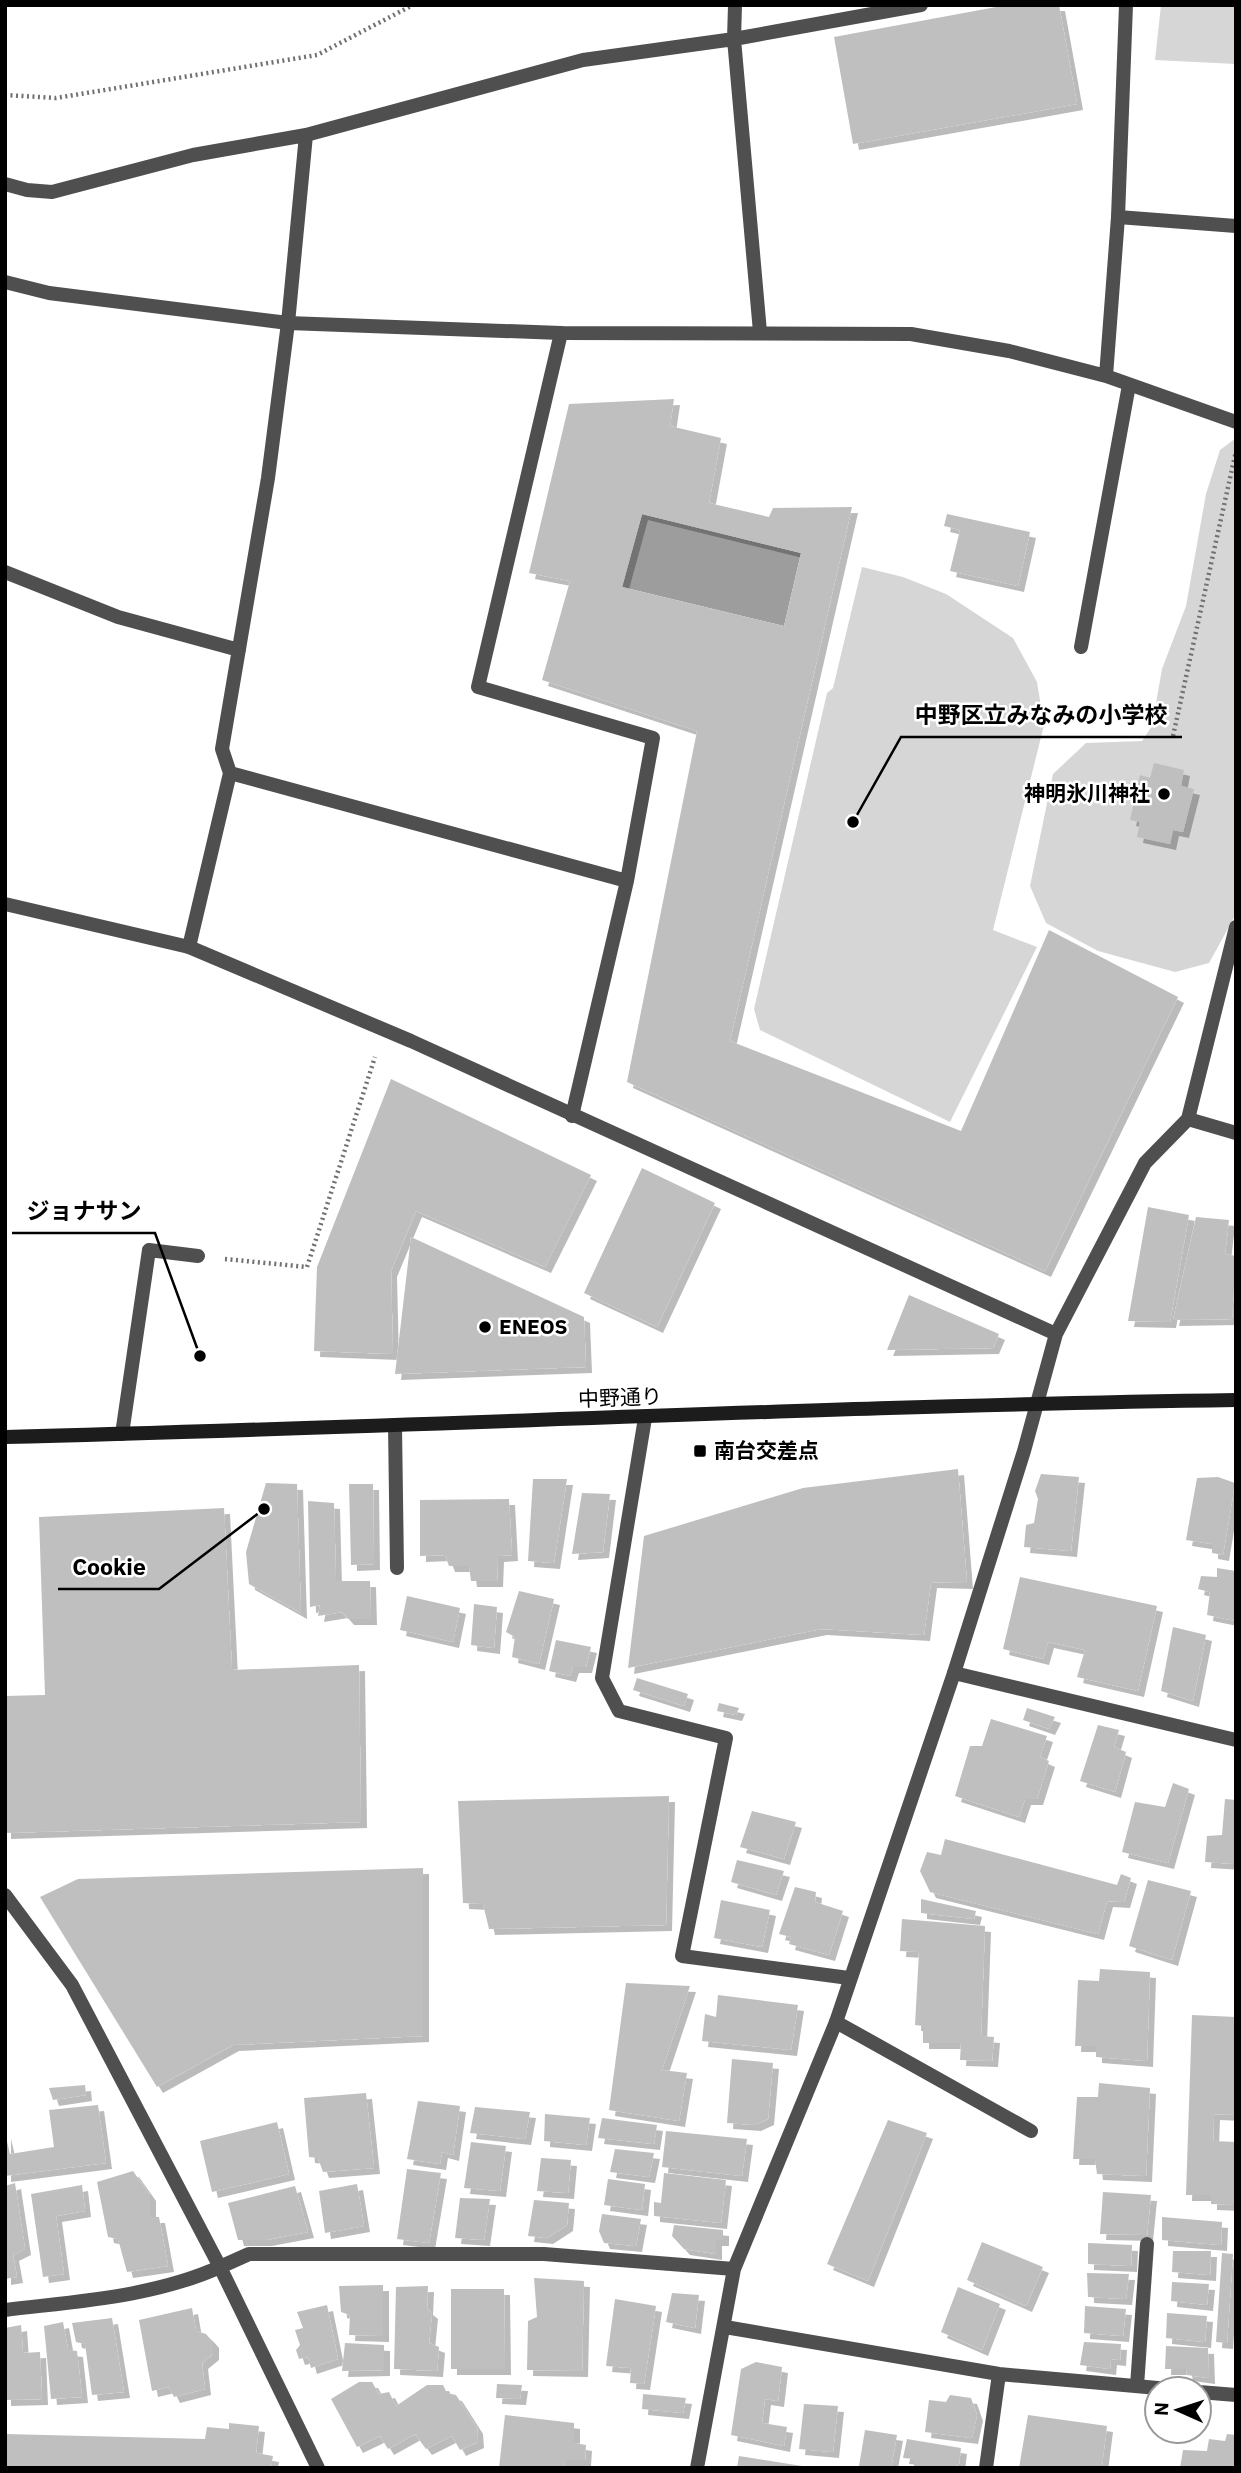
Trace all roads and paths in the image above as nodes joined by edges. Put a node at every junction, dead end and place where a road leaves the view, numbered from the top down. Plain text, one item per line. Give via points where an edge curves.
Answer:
1 (413, 5) edge
2 (735, 5) edge
3 (921, 5) edge
4 (1126, 5) edge
5 (733, 39) junction
6 (5, 95) edge
7 (306, 135) junction
8 (5, 184) edge
9 (1118, 217) junction
10 (1236, 226) edge
11 (5, 282) edge
12 (288, 323) junction
13 (760, 332) junction
14 (561, 333) junction
15 (1106, 376) junction
16 (1129, 385) junction
17 (1236, 422) edge
18 (1236, 450) edge
19 (5, 572) edge
20 (1081, 647) dead end
21 (239, 650) junction
22 (1173, 736) dead end
23 (230, 773) junction
24 (627, 881) junction
25 (6, 907) edge
26 (1236, 927) edge
27 (188, 947) junction
28 (384, 1030) junction
29 (572, 1116) junction
30 (1188, 1119) junction
31 (1236, 1133) edge
32 (198, 1256) joint
33 (1056, 1334) junction
34 (1236, 1400) edge
35 (1036, 1403) junction
36 (645, 1418) junction
37 (396, 1426) junction
38 (122, 1434) junction
39 (5, 1437) edge
40 (397, 1569) dead end
41 (954, 1673) junction
42 (1236, 1740) edge
43 (5, 1895) edge
44 (849, 1978) junction
45 (836, 2022) junction
46 (1031, 2131) dead end
47 (1147, 2244) dead end
48 (220, 2267) junction
49 (734, 2269) junction
50 (5, 2310) edge
51 (725, 2327) junction
52 (999, 2374) junction
53 (1137, 2386) junction
54 (1143, 2387) edge
55 (1213, 2393) edge
56 (1236, 2395) edge
57 (318, 2468) edge
58 (697, 2468) edge
59 (986, 2468) edge

1 - 6 path via 317,55 56,97
2 - 5 street
3 - 5 street
4 - 9 street
5 - 7 street via 583,60
5 - 13 street
7 - 8 street via 193,155 52,192
7 - 12 street
9 - 10 street
9 - 15 street
11 - 12 street via 49,293
12 - 14 street
12 - 21 street
13 - 14 street
13 - 15 street via 911,334 1009,351
14 - 24 street via 478,687 653,738
15 - 16 street
16 - 17 street
16 - 20 street
18 - 22 path
19 - 21 street via 118,617
21 - 23 street via 222,749
23 - 24 street
23 - 27 street
24 - 29 street
25 - 27 street
26 - 30 street
27 - 28 street
28 - 29 street
28 - 32 path via 307,1267
29 - 33 street
30 - 31 street
30 - 33 street via 1145,1163
32 - 38 street via 149,1250
33 - 35 street
34 - 35 main road, 中野通り
35 - 36 main road, 中野通り
35 - 41 street
36 - 37 main road, 中野通り
36 - 44 street via 602,1678 619,1710 726,1738 682,1956
37 - 38 main road, 中野通り
37 - 40 street
38 - 39 main road, 中野通り
41 - 42 street
41 - 44 street
43 - 48 street via 72,1986
44 - 45 street
45 - 46 street
45 - 49 street
47 - 53 street
48 - 49 street via 249,2255 544,2254
48 - 50 street via 129,2295
48 - 57 street
49 - 51 street
51 - 52 street
51 - 58 street
52 - 53 street
52 - 59 street
53 - 54 street
55 - 56 street

